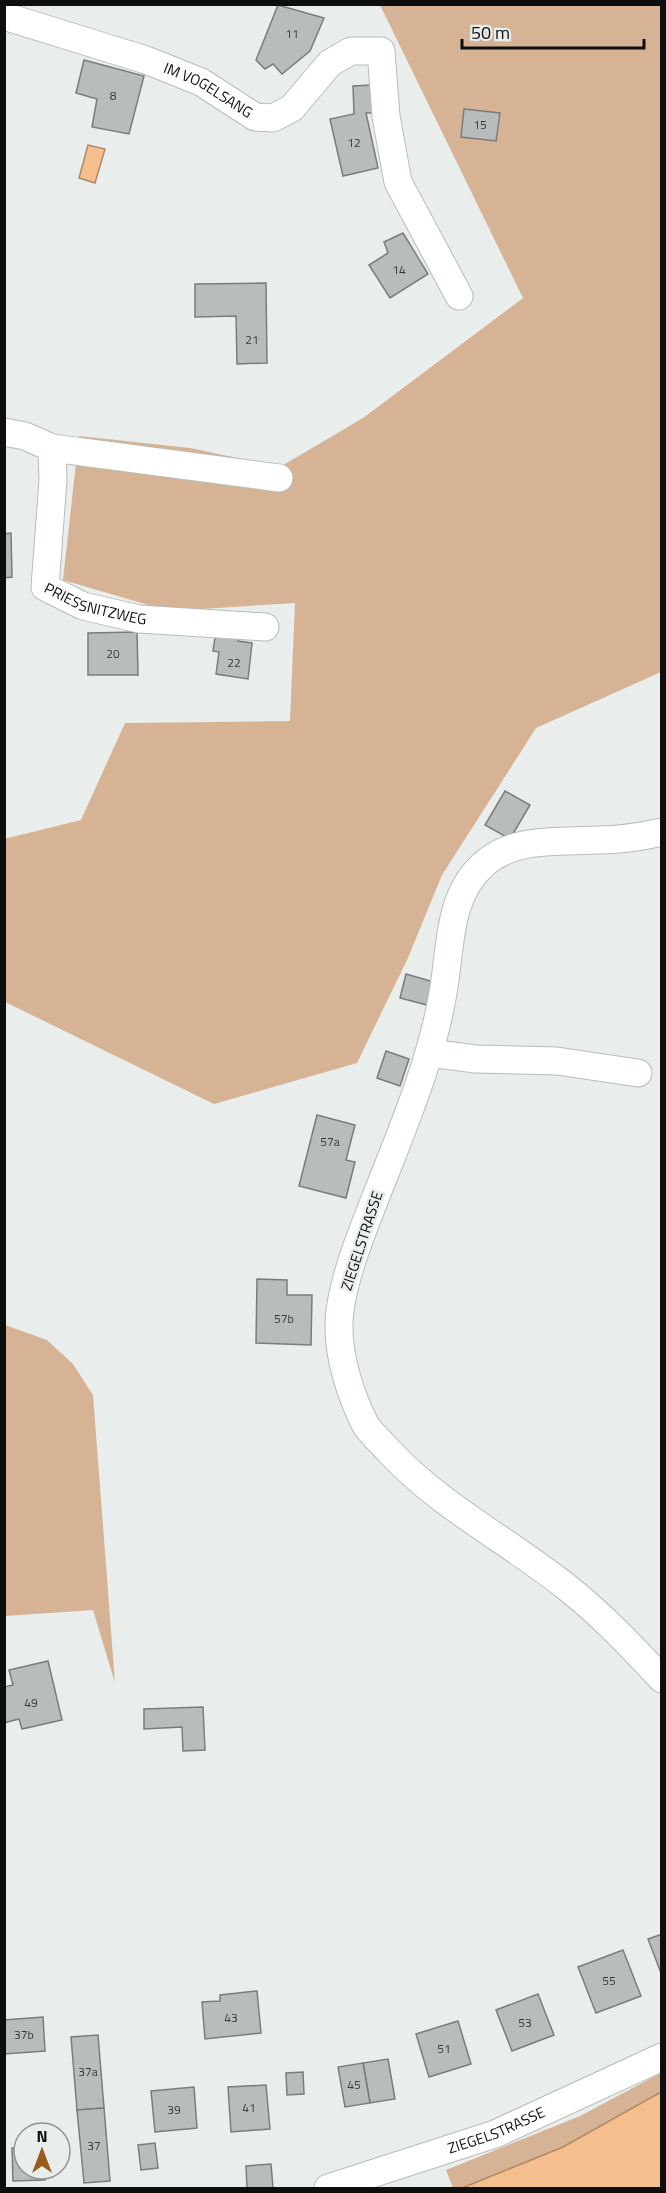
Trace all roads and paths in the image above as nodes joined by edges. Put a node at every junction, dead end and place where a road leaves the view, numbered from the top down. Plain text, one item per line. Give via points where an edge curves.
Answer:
1 (4, 16) edge
2 (459, 296) dead end
3 (4, 432) edge
4 (52, 448) junction
5 (279, 478) dead end
6 (265, 627) dead end
7 (662, 832) edge
8 (429, 1053) junction
9 (638, 1073) dead end
10 (662, 1679) edge
11 (662, 2057) edge
12 (328, 2188) edge

1 - 2 street, IM VOGELSANG via 146,60 201,82 255,117 273,118 292,108 330,63 351,51 381,51 386,116 398,182
3 - 4 street
4 - 5 street
4 - 6 street, PRIESSNITZWEG via 45,587 83,606 139,619
7 - 8 street, ZIEGELSTRASSE via 634,838 544,842 512,849 487,861 470,878 460,898
8 - 9 street via 476,1059 557,1061
8 - 10 street, ZIEGELSTRASSE via 346,1282 339,1328 349,1384 366,1426 424,1486 566,1587
11 - 12 street, ZIEGELSTRASSE via 495,2134

